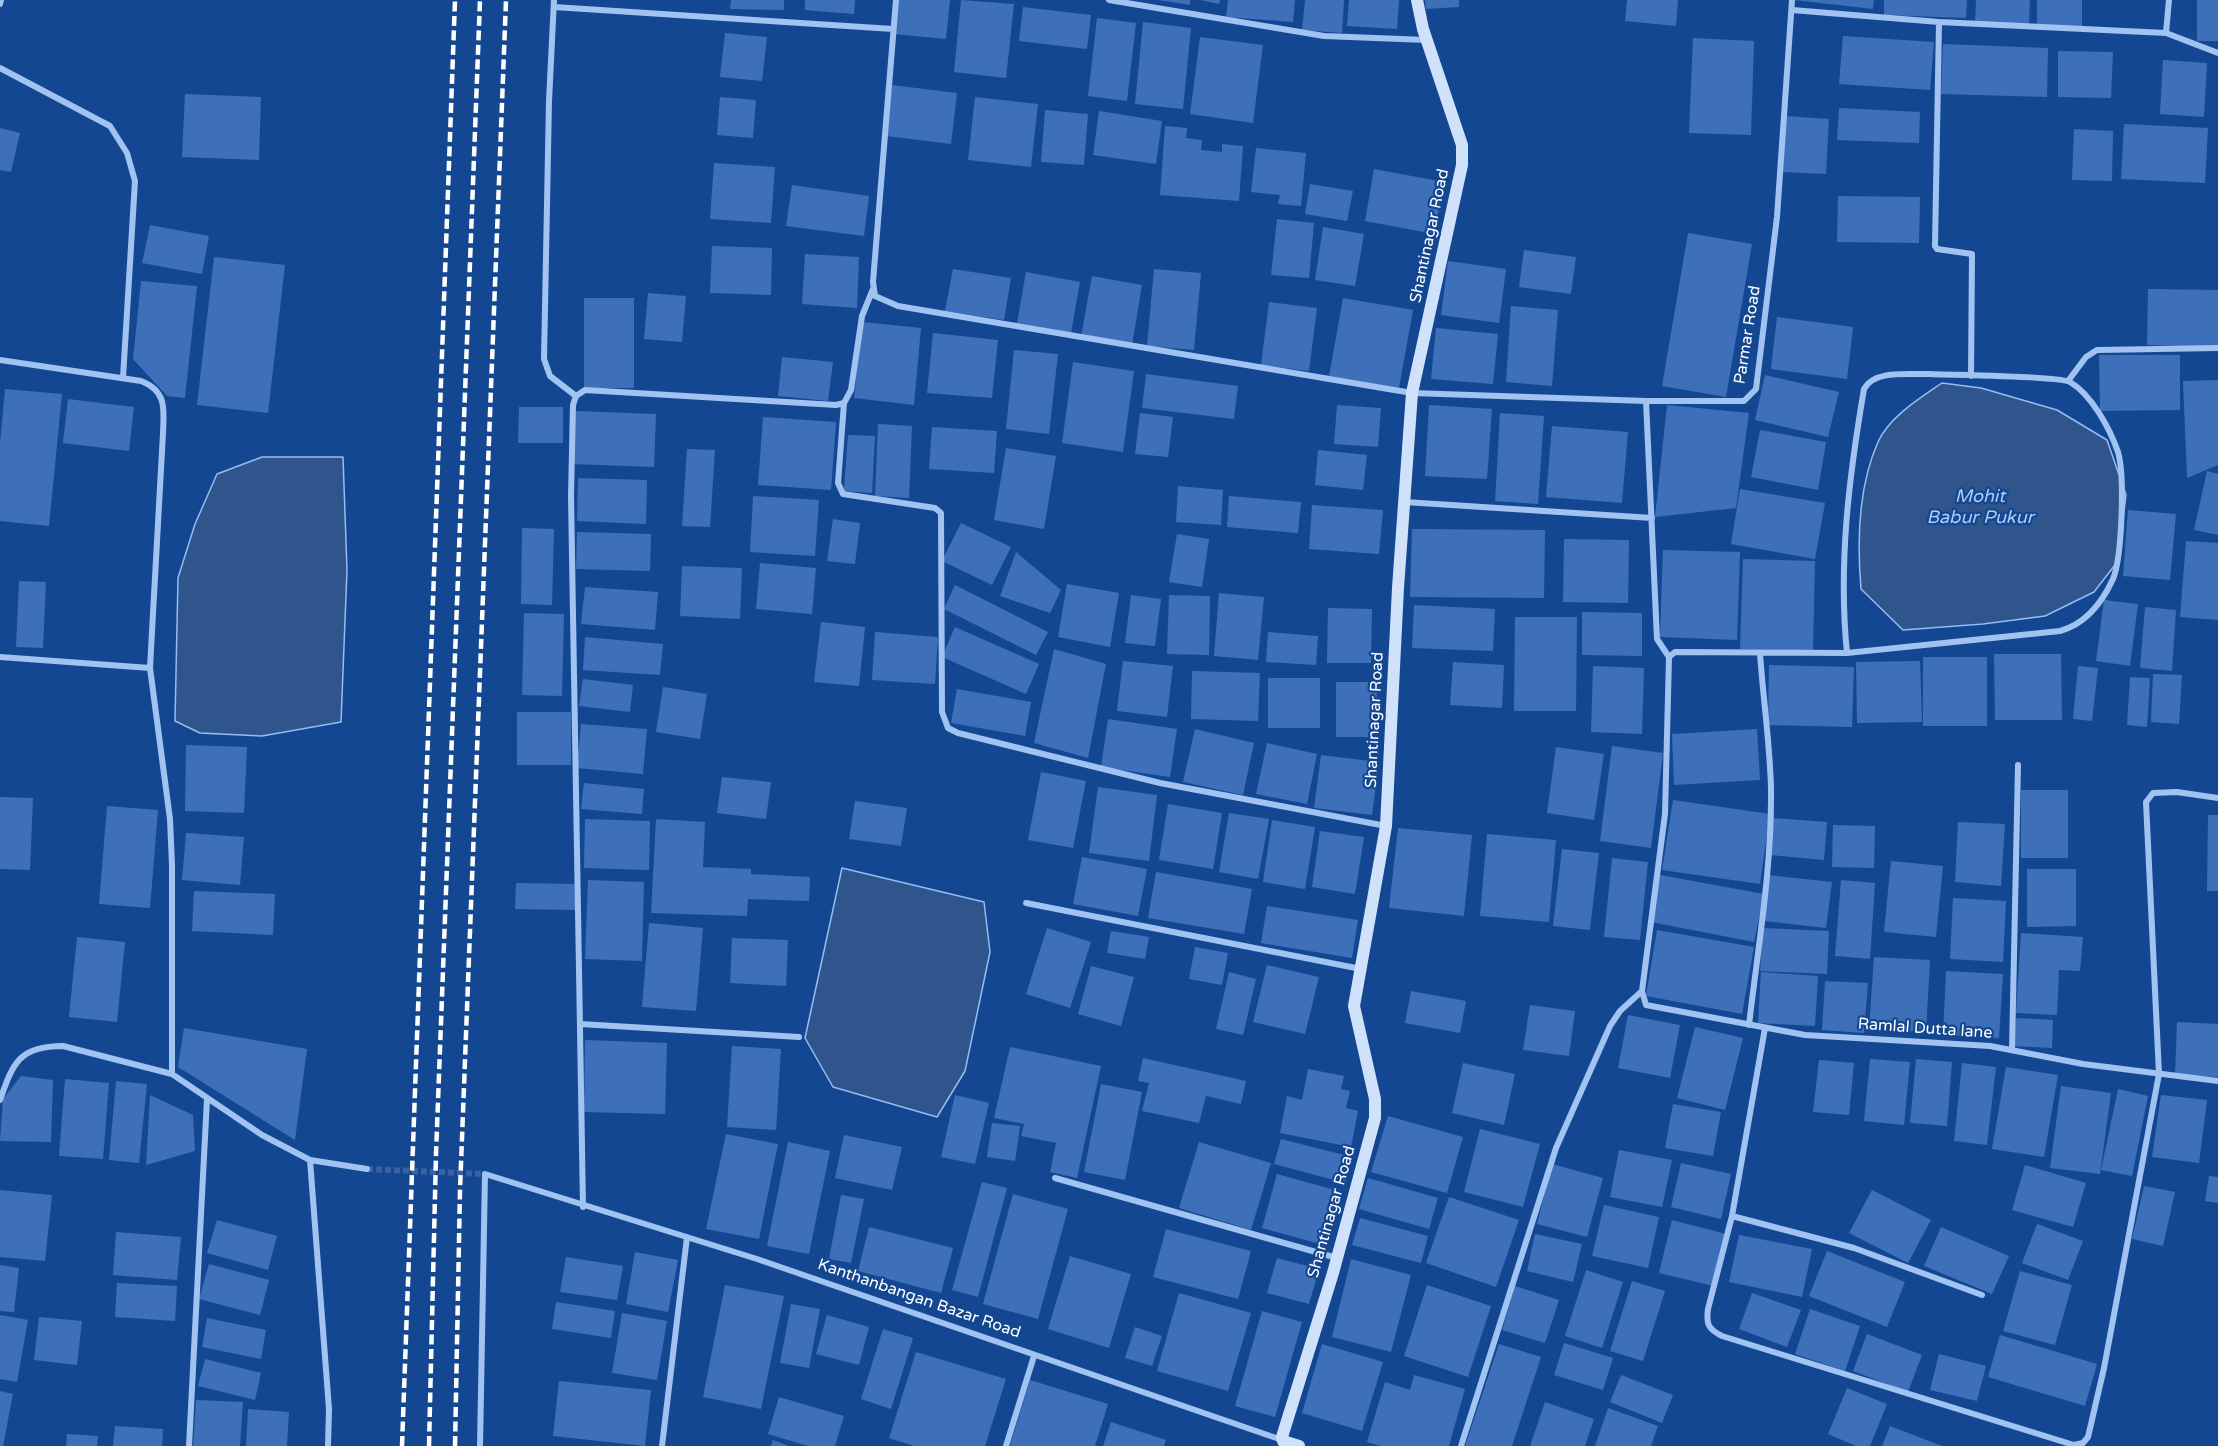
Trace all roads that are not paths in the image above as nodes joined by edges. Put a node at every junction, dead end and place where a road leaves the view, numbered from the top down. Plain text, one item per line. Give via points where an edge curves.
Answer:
1 (896, 0) edge
2 (1109, 0) edge
3 (1417, 0) edge
4 (1792, 0) edge
5 (2169, 0) edge
6 (554, 3) edge
7 (1792, 10) junction
8 (1938, 22) junction
9 (893, 29) junction
10 (2166, 33) junction
11 (1427, 40) junction
12 (2218, 53) edge
13 (0, 68) edge
14 (873, 289) junction
15 (2218, 348) edge
16 (0, 360) edge
17 (1971, 376) junction
18 (123, 378) junction
19 (2068, 381) junction
20 (1412, 393) junction
21 (576, 396) junction
22 (1646, 401) junction
23 (844, 403) junction
24 (1405, 501) junction
25 (1652, 518) junction
26 (1760, 653) junction
27 (1847, 653) junction
28 (0, 657) edge
29 (1669, 657) junction
30 (150, 668) junction
31 (2018, 765) dead end
32 (2218, 798) edge
33 (1386, 826) junction
34 (1026, 903) dead end
35 (1362, 969) junction
36 (1642, 991) junction
37 (580, 1024) junction
38 (1749, 1025) junction
39 (1765, 1028) junction
40 (799, 1037) dead end
41 (2012, 1050) junction
42 (172, 1074) junction
43 (2159, 1074) junction
44 (2218, 1081) edge
45 (207, 1099) junction
46 (0, 1100) edge
47 (310, 1160) junction
48 (367, 1169) tunnel mouth
49 (1055, 1178) dead end
50 (583, 1207) junction
51 (1732, 1216) junction
52 (687, 1238) junction
53 (1337, 1258) junction
54 (1982, 1295) dead end
55 (1034, 1356) junction
56 (1282, 1439) junction
57 (189, 1446) edge
58 (328, 1446) edge
59 (480, 1446) edge
60 (662, 1446) edge
61 (1006, 1446) edge
62 (1299, 1446) edge
63 (1461, 1446) edge

1 - 9 street
2 - 11 street via 1324,36
3 - 11 street, Shantinagar Road
4 - 7 street, Parmar Road
5 - 10 street
6 - 9 street
6 - 21 street via 544,359 550,376
7 - 8 street
7 - 22 street, Parmar Road via 1776,228 1756,389 1744,401
8 - 10 street
8 - 17 street via 1935,246 1972,254
9 - 14 street
10 - 12 street
11 - 20 street, Shantinagar Road via 1462,145 1462,165
13 - 18 street via 111,126 128,153 135,181
14 - 20 street, Parmar Road via 875,296 898,306
14 - 23 street via 862,316 851,390
15 - 19 street via 2097,350 2086,357
16 - 18 street
17 - 19 street
17 - 27 street via 1878,377 1864,389 1849,478 1843,577
18 - 30 street via 153,386 164,408
19 - 27 street via 2091,398 2118,452 2124,495 2113,578 2086,619 2060,631
20 - 22 street, Parmar Road
20 - 24 street, Shantinagar Road
21 - 23 street via 585,390
21 - 37 street via 572,496
22 - 25 street
23 - 33 street via 838,483 843,494 935,508 941,513 942,712 948,728 1160,783
24 - 25 street
24 - 33 street, Shantinagar Road
25 - 29 street via 1658,639
26 - 27 street
26 - 29 street via 1675,652
26 - 38 street via 1771,787 1770,824
28 - 30 street
29 - 36 street via 1665,814
30 - 42 street via 172,854
31 - 41 street
32 - 43 street via 2164,791 2153,793 2146,802
33 - 35 street, Shantinagar Road
34 - 35 street
35 - 53 street, Shantinagar Road via 1354,1010 1375,1099 1375,1118
36 - 38 street, Ramlal Dutta lane via 1646,1005
36 - 63 street via 1610,1026 1556,1148
37 - 40 street
37 - 50 street
38 - 39 street, Ramlal Dutta lane
39 - 41 street, Ramlal Dutta lane via 1805,1035
39 - 51 street
41 - 43 street, Ramlal Dutta lane
42 - 45 street
42 - 46 street via 63,1046 49,1046 23,1056 12,1067
43 - 44 street, Ramlal Dutta lane
43 - 51 street via 2104,1368 2088,1437 2083,1443 2074,1445 1710,1330 1708,1309
45 - 47 street
45 - 57 street
47 - 48 street
47 - 58 street via 329,1409
49 - 53 street
50 - 52 street, Kanthanbangan Bazar Road
50 - 59 street, Kanthanbangan Bazar Road via 485,1174
51 - 54 street via 1854,1248
52 - 55 street, Kanthanbangan Bazar Road
52 - 60 street
53 - 56 street, Shantinagar Road
55 - 56 street, Kanthanbangan Bazar Road
55 - 61 street
56 - 62 street, Kanthanbangan Bazar Road

